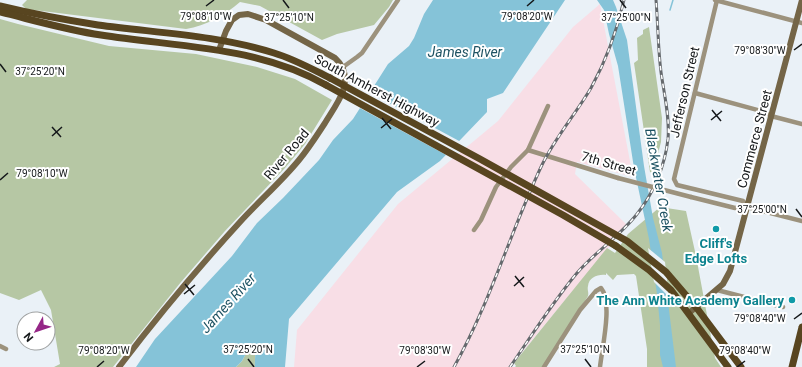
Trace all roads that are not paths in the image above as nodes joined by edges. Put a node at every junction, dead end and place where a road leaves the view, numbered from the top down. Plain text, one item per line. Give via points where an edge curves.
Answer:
1 (398, 0) edge
2 (716, 0) edge
3 (802, 0) edge
4 (0, 6) edge
5 (0, 12) edge
6 (799, 22) edge
7 (223, 40) junction
8 (219, 50) junction
9 (343, 67) junction
10 (328, 81) junction
11 (696, 93) junction
12 (548, 106) dead end
13 (771, 116) junction
14 (802, 124) edge
15 (528, 150) junction
16 (747, 207) junction
17 (802, 221) edge
18 (474, 230) dead end
19 (717, 290) junction
20 (696, 307) junction
21 (783, 307) dead end
22 (688, 313) junction
23 (802, 327) edge
24 (0, 346) edge
25 (6, 349) dead end
26 (119, 367) edge
27 (544, 367) edge
28 (600, 367) edge
29 (728, 367) edge
30 (741, 367) edge
31 (792, 367) edge

1 - 9 street via 362,53
2 - 6 street
2 - 11 street, Jefferson Street
3 - 6 street, Commerce Street
4 - 7 main road, South Amherst Highway via 99,25
5 - 8 main road, South Amherst Highway via 100,35
6 - 13 street, Commerce Street
7 - 8 street
7 - 9 street via 235,17 243,14 254,15 325,52
7 - 10 main road, South Amherst Highway via 285,57
8 - 10 main road, South Amherst Highway
9 - 26 street, River Road via 346,81 341,96 310,146 219,246
10 - 20 main road, South Amherst Highway, bridge via 619,236 657,264
10 - 22 main road, South Amherst Highway, bridge via 627,253 664,283
11 - 13 street via 765,112
11 - 16 street, Jefferson Street via 674,180 677,185 743,201
12 - 15 street
13 - 14 street
13 - 16 street, Commerce Street
15 - 16 street, 7th Street, bridge via 618,178 735,208
15 - 18 street via 496,187
16 - 17 street, 7th Street
16 - 19 street, Commerce Street via 732,267
19 - 20 street, Commerce Street
19 - 21 street
20 - 22 street, Commerce Street
20 - 30 main road, South Amherst Highway
22 - 29 main road, South Amherst Highway
23 - 31 main road
24 - 25 street
27 - 28 street via 580,310 601,288 607,298 607,310

